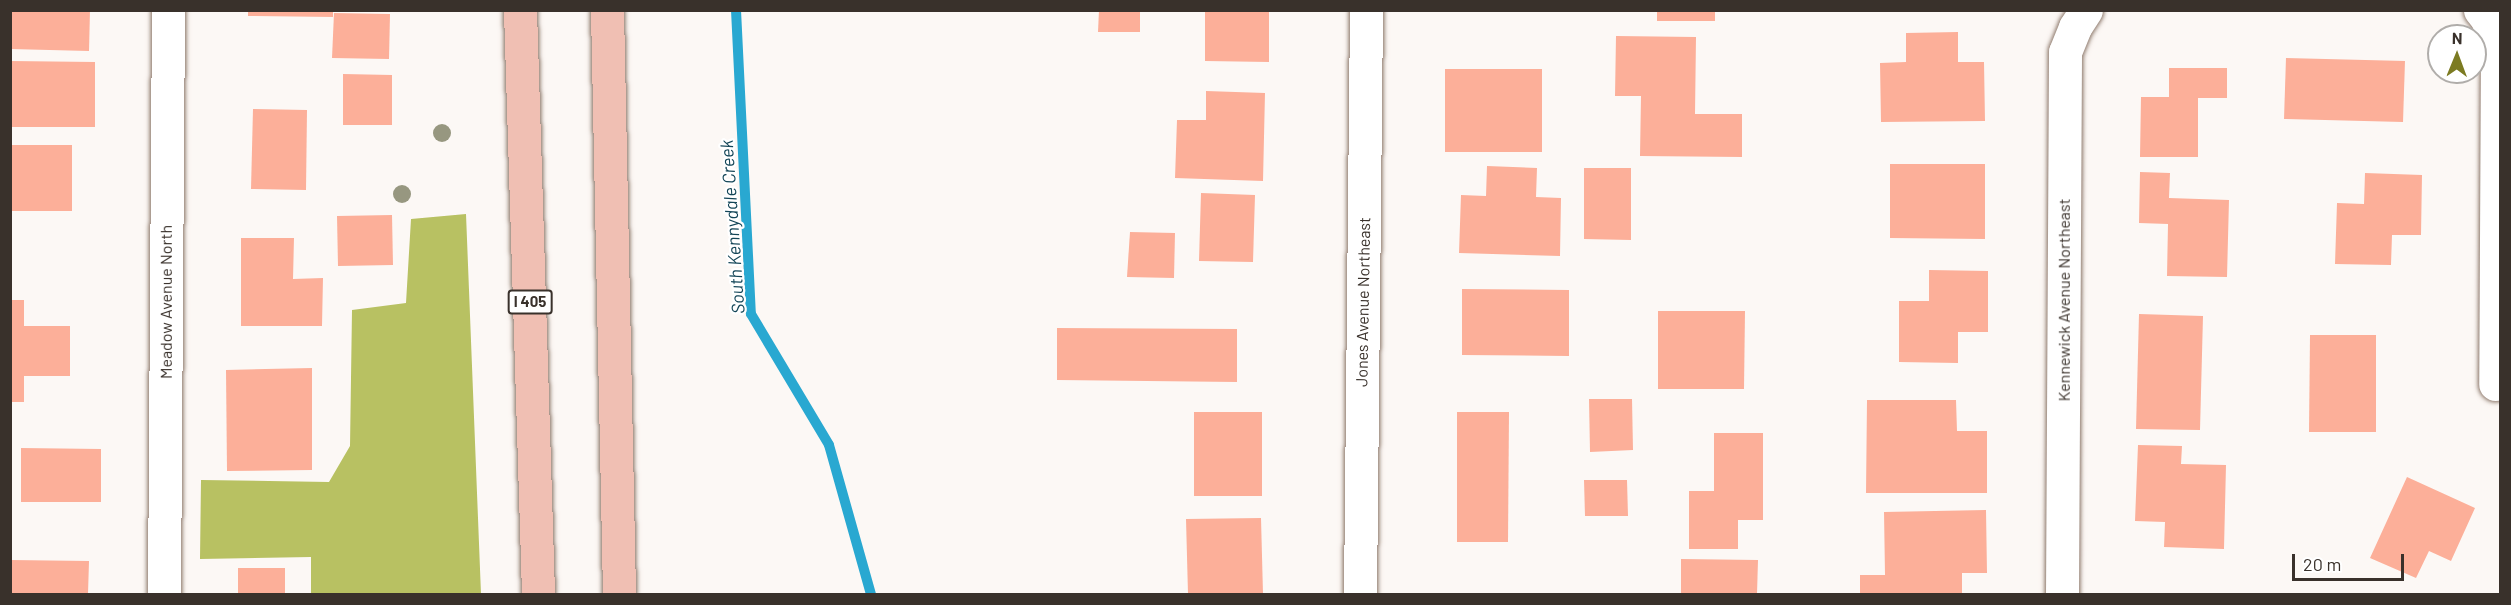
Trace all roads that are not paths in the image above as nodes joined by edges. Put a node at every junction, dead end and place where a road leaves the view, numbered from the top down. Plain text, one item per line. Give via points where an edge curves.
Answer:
1 (168, 10) edge
2 (520, 10) edge
3 (607, 10) edge
4 (1366, 10) edge
5 (2086, 10) edge
6 (2480, 10) edge
7 (2495, 384) dead end
8 (164, 594) edge
9 (538, 594) edge
10 (619, 594) edge
11 (1360, 594) edge
12 (2062, 594) edge

1 - 8 street, Meadow Avenue North
2 - 9 highway, I 405
3 - 10 highway
4 - 11 street, Jones Avenue Northeast
5 - 12 street, Kennewick Avenue Northeast via 2065,52
6 - 7 street via 2496,47

